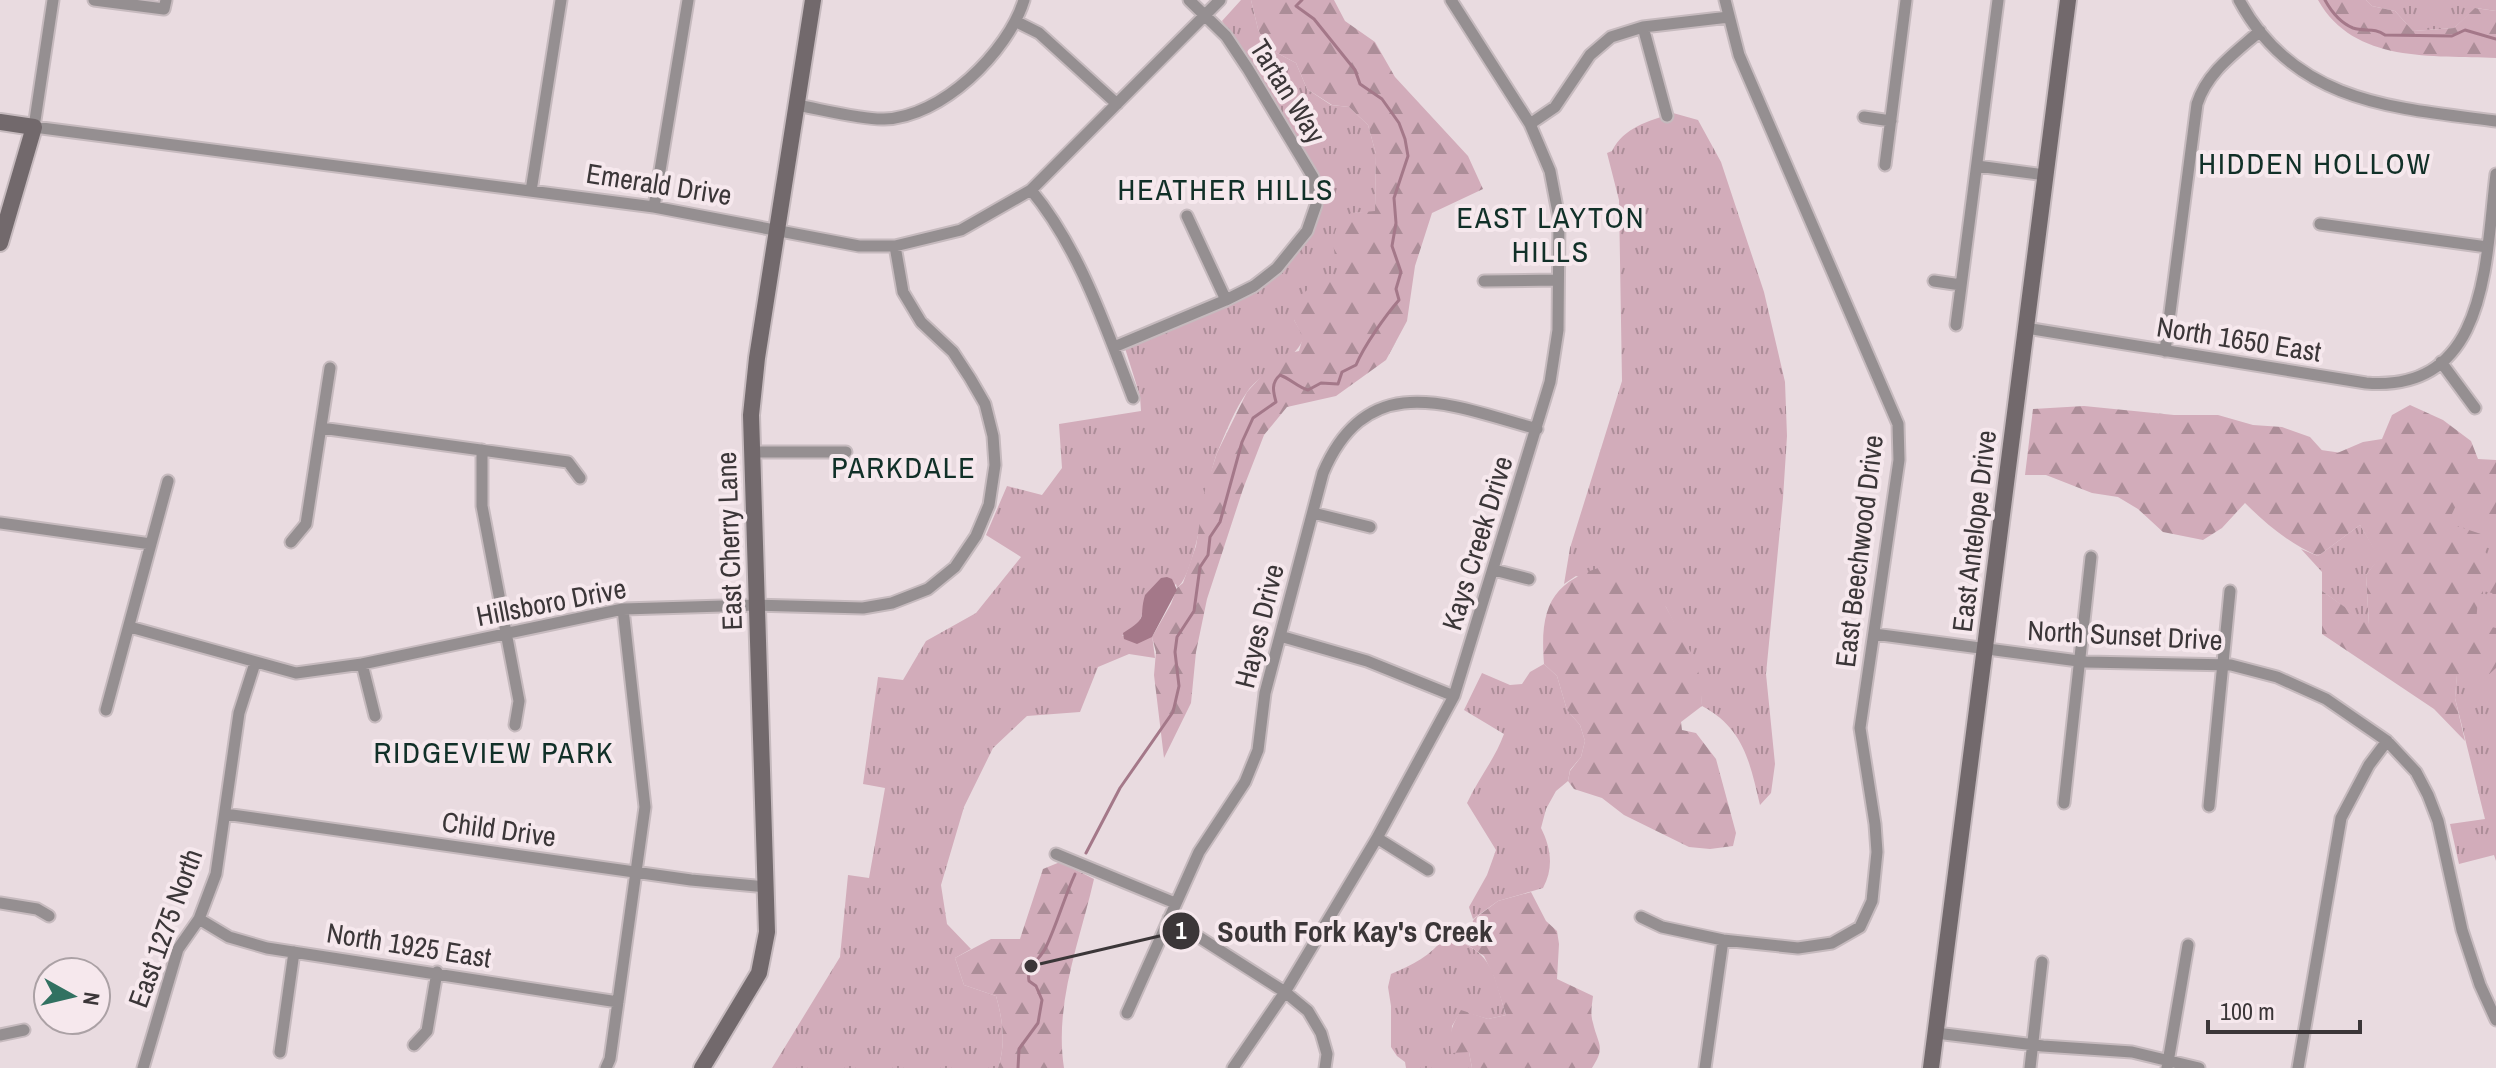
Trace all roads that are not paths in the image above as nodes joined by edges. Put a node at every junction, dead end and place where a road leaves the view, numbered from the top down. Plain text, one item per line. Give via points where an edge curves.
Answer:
1 (53, 0) edge
2 (94, 0) edge
3 (561, 0) edge
4 (688, 0) edge
5 (813, 0) edge
6 (1024, 0) edge
7 (1189, 0) edge
8 (1220, 0) edge
9 (1451, 0) edge
10 (1725, 0) edge
11 (1906, 0) edge
12 (1998, 0) edge
13 (2068, 0) edge
14 (2239, 0) edge
15 (165, 5) edge
16 (1205, 16) junction
17 (1729, 17) junction
18 (1017, 22) junction
19 (1643, 27) junction
20 (2260, 31) junction
21 (1117, 104) junction
22 (797, 105) junction
23 (1667, 116) dead end
24 (1864, 117) dead end
25 (1891, 121) junction
26 (2496, 121) edge
27 (0, 122) edge
28 (1530, 124) junction
29 (34, 127) junction
30 (1885, 165) dead end
31 (1977, 166) junction
32 (2496, 174) edge
33 (2045, 175) junction
34 (1031, 190) junction
35 (531, 191) junction
36 (654, 207) junction
37 (1187, 216) dead end
38 (2320, 224) dead end
39 (778, 229) junction
40 (0, 243) edge
41 (895, 246) junction
42 (2487, 247) junction
43 (1558, 280) junction
44 (1484, 281) dead end
45 (1934, 281) dead end
46 (1961, 285) junction
47 (1226, 300) junction
48 (1956, 325) dead end
49 (2026, 328) junction
50 (1114, 347) junction
51 (2165, 351) junction
52 (2441, 362) junction
53 (330, 368) dead end
54 (1133, 398) dead end
55 (2475, 408) dead end
56 (321, 428) junction
57 (1537, 429) junction
58 (482, 450) junction
59 (752, 452) junction
60 (846, 452) dead end
61 (580, 478) dead end
62 (168, 481) dead end
63 (1313, 513) junction
64 (0, 523) edge
65 (1370, 527) dead end
66 (291, 542) dead end
67 (151, 544) junction
68 (2091, 557) dead end
69 (1494, 570) junction
70 (1529, 579) dead end
71 (2230, 591) dead end
72 (757, 605) junction
73 (623, 609) junction
74 (130, 627) junction
75 (506, 634) junction
76 (1874, 634) junction
77 (1280, 636) junction
78 (1984, 649) junction
79 (2078, 661) junction
80 (255, 663) junction
81 (362, 664) junction
82 (2223, 664) junction
83 (1454, 696) junction
84 (106, 710) dead end
85 (375, 716) dead end
86 (515, 725) dead end
87 (2387, 741) junction
88 (2064, 803) dead end
89 (2209, 806) dead end
90 (225, 814) junction
91 (1377, 838) junction
92 (1056, 854) dead end
93 (1428, 870) dead end
94 (636, 873) junction
95 (767, 887) junction
96 (0, 903) edge
97 (1175, 903) junction
98 (49, 916) dead end
99 (1641, 917) dead end
100 (1169, 918) junction
101 (199, 919) junction
102 (1723, 940) junction
103 (2188, 945) dead end
104 (294, 952) junction
105 (2042, 962) dead end
106 (437, 972) junction
107 (1285, 992) junction
108 (618, 1002) junction
109 (1127, 1013) dead end
110 (2496, 1020) edge
111 (24, 1030) dead end
112 (1936, 1033) junction
113 (0, 1035) edge
114 (414, 1045) dead end
115 (2033, 1045) junction
116 (280, 1052) dead end
117 (2168, 1063) edge
118 (143, 1068) edge
119 (606, 1068) edge
120 (702, 1068) edge
121 (1233, 1068) edge
122 (1325, 1068) edge
123 (1705, 1068) edge
124 (1931, 1068) edge
125 (2030, 1068) edge
126 (2199, 1068) edge
127 (2298, 1068) edge

1 - 29 street
2 - 15 street
3 - 35 street
4 - 36 street
5 - 22 street, East Cherry Lane
6 - 18 street
7 - 16 street, Tartan Way
8 - 16 street, Emerald Drive
9 - 28 street, Kays Creek Drive
10 - 17 street, East Beechwood Drive
11 - 25 street
12 - 31 street
13 - 33 street, East Antelope Drive
14 - 20 street
16 - 21 street, Emerald Drive
16 - 47 street, Tartan Way via 1226,36 1313,177 1316,205 1307,231 1277,268
17 - 19 street
17 - 76 street, East Beechwood Drive via 1739,55 1898,424 1899,460
18 - 21 street via 1048,40
18 - 22 street via 947,98 915,112 884,119
19 - 23 street
19 - 28 street via 1611,37 1590,55 1555,107
20 - 26 street via 2291,62 2344,94 2396,108
20 - 51 street via 2211,76 2197,104
21 - 34 street, Emerald Drive
22 - 39 street, East Cherry Lane
24 - 25 street
25 - 30 street
27 - 29 street, Emerald Drive
28 - 43 street, Kays Creek Drive via 1553,183 1559,218
29 - 35 street, Emerald Drive
29 - 40 street
31 - 33 street
31 - 46 street
32 - 42 street
33 - 49 street, East Antelope Drive
34 - 41 street, Emerald Drive via 961,230
34 - 50 street via 1066,239
35 - 36 street, Emerald Drive
36 - 39 street, Emerald Drive
37 - 47 street
38 - 42 street
39 - 41 street, Emerald Drive via 859,246
39 - 59 street, East Cherry Lane via 757,358
41 - 72 street, Hillsboro Drive via 903,292 921,322 953,352 985,404 995,465 989,505 955,567 928,589 863,608
42 - 52 street via 2470,327
43 - 44 street
43 - 57 street, Kays Creek Drive via 1558,330
45 - 46 street
46 - 48 street
47 - 50 street, Tartan Way
49 - 51 street, North 1650 East
49 - 78 street, East Antelope Drive
50 - 54 street
51 - 52 street, North 1650 East via 2382,385 2422,375
52 - 55 street
53 - 56 street
56 - 58 street
56 - 66 street via 306,524
57 - 63 street, Hayes Drive via 1423,400 1391,405 1358,419 1334,448
57 - 69 street, Kays Creek Drive
58 - 61 street via 568,462
58 - 75 street via 482,506
59 - 60 street
59 - 72 street, East Cherry Lane
62 - 67 street
63 - 65 street
63 - 77 street, Hayes Drive
64 - 67 street
67 - 74 street
68 - 79 street
69 - 70 street
69 - 83 street, Kays Creek Drive
71 - 82 street
72 - 73 street, Hillsboro Drive
72 - 95 street, East Cherry Lane
73 - 75 street, Hillsboro Drive
73 - 94 street via 645,807
74 - 80 street, Hillsboro Drive
74 - 84 street
75 - 81 street, Hillsboro Drive
75 - 86 street via 519,701
76 - 78 street, North Sunset Drive
76 - 102 street, East Beechwood Drive via 1860,728 1877,852 1872,901 1860,927 1832,943 1798,948
77 - 83 street via 1367,661
77 - 97 street, Hayes Drive via 1250,771 1199,852
78 - 79 street, North Sunset Drive
78 - 112 street, East Antelope Drive
79 - 82 street, North Sunset Drive
79 - 88 street
80 - 81 street, Hillsboro Drive via 296,673
80 - 90 street, East 1275 North via 239,713
81 - 85 street
82 - 87 street, North Sunset Drive via 2277,677 2326,699
82 - 89 street
83 - 91 street, Kays Creek Drive
87 - 110 street, North Sunset Drive via 2416,772 2428,795 2462,930
87 - 127 street via 2341,818
90 - 94 street, Child Drive
90 - 101 street, East 1275 North via 216,874
91 - 93 street
91 - 107 street, Kays Creek Drive
92 - 97 street
94 - 95 street, Child Drive
94 - 108 street
95 - 120 street, East Cherry Lane via 767,932 759,973
96 - 98 street
97 - 100 street, Hayes Drive
99 - 102 street, East Beechwood Drive
100 - 107 street
100 - 109 street, Hayes Drive
101 - 104 street, North 1925 East via 229,937
101 - 118 street, East 1275 North via 178,949
102 - 123 street
103 - 117 street
104 - 106 street, North 1925 East
104 - 116 street
105 - 115 street
106 - 108 street, North 1925 East
106 - 114 street via 427,1031
107 - 121 street, Kays Creek Drive
107 - 122 street via 1308,1011 1321,1033
108 - 119 street
111 - 113 street
112 - 115 street
112 - 124 street, East Antelope Drive
115 - 117 street via 2132,1052
115 - 125 street
117 - 126 street

